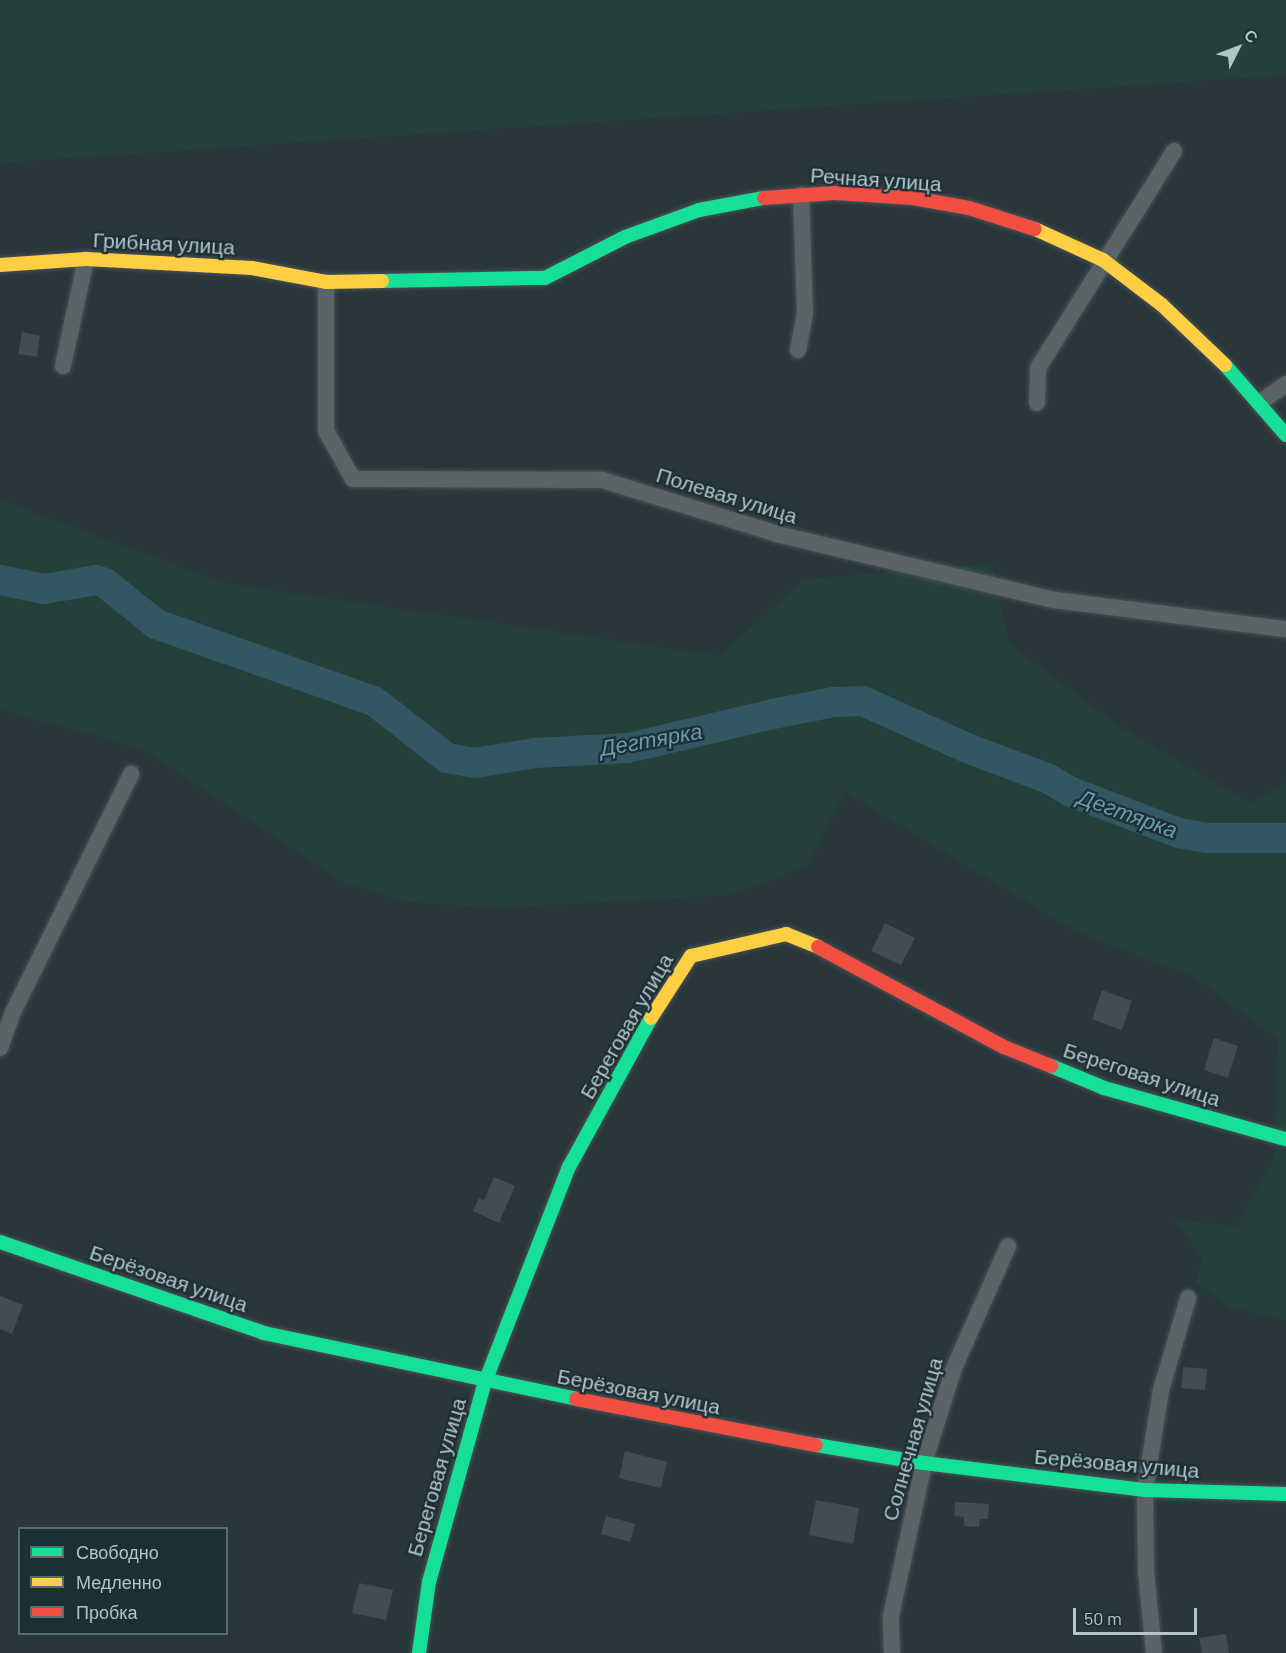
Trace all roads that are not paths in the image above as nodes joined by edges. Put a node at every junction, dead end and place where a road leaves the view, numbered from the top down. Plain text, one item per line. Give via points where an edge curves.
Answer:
1 (1174, 151) dead end
2 (801, 195) junction
3 (86, 259) junction
4 (1103, 261) junction
5 (0, 265) edge
6 (326, 282) junction
7 (798, 350) dead end
8 (63, 366) dead end
9 (1286, 384) edge
10 (1259, 403) junction
11 (1037, 404) dead end
12 (1286, 435) edge
13 (1286, 629) edge
14 (131, 774) dead end
15 (0, 1048) edge
16 (1286, 1139) edge
17 (0, 1242) edge
18 (1008, 1246) dead end
19 (1188, 1298) dead end
20 (485, 1382) junction
21 (924, 1463) junction
22 (1145, 1490) junction
23 (1286, 1494) edge
24 (419, 1653) edge
25 (892, 1653) edge
26 (1154, 1653) edge

1 - 4 street
2 - 4 street, Речная улица via 913,198 969,208 1037,230
2 - 6 street, Речная улица via 699,210 626,237 545,278
2 - 7 street via 805,314
3 - 5 street, Грибная улица
3 - 6 street, Грибная улица via 252,268
3 - 8 street
4 - 10 street, Речная улица via 1162,305 1221,360
4 - 11 street via 1038,368
6 - 13 street, Полевая улица via 326,431 353,480 602,480 777,534 1004,589 1055,600
9 - 10 street
10 - 12 street, Речная улица
14 - 15 street via 13,1012
16 - 20 street, Береговая улица via 1104,1088 1004,1047 831,953 786,934 691,956 648,1023 569,1167
17 - 20 street, Берёзовая улица via 264,1333
18 - 21 street, Солнечная улица via 954,1368
19 - 22 street via 1161,1390
20 - 21 street, Берёзовая улица via 710,1427
20 - 24 street, Береговая улица via 429,1582
21 - 22 street, Берёзовая улица
21 - 25 street, Солнечная улица via 891,1616
22 - 23 street, Берёзовая улица
22 - 26 street via 1146,1571

